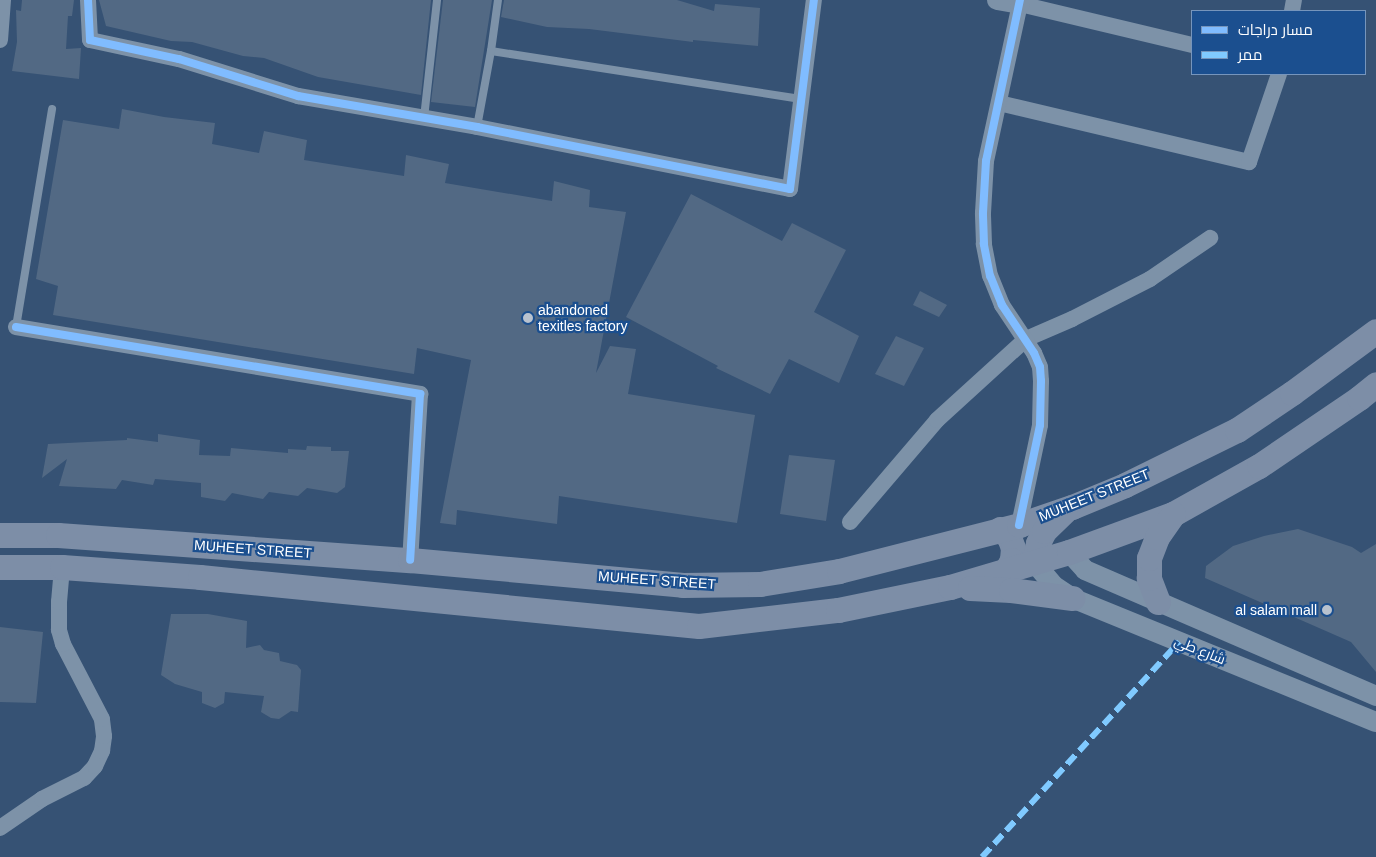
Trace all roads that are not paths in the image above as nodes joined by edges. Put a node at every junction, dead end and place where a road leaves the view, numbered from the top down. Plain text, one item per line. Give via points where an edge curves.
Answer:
1 (3, 0) edge
2 (88, 0) edge
3 (437, 0) edge
4 (498, 0) edge
5 (814, 0) edge
6 (996, 0) edge
7 (1020, 2) edge
8 (0, 40) edge
9 (1191, 44) edge
10 (491, 51) junction
11 (1279, 75) edge
12 (802, 99) junction
13 (999, 103) junction
14 (52, 109) dead end
15 (424, 118) junction
16 (477, 127) junction
17 (1210, 238) dead end
18 (16, 327) joint
19 (1376, 331) edge
20 (1026, 339) junction
21 (1376, 384) edge
22 (1077, 504) junction
23 (1172, 514) junction
24 (850, 522) dead end
25 (1010, 527) junction
26 (1044, 531) junction
27 (0, 535) edge
28 (1093, 543) junction
29 (1069, 552) junction
30 (410, 560) junction
31 (1034, 562) junction
32 (0, 567) edge
33 (62, 567) junction
34 (1006, 571) junction
35 (950, 587) junction
36 (1072, 598) junction
37 (1158, 602) junction
38 (1376, 696) edge
39 (1376, 722) edge
40 (0, 828) edge

1 - 8 street
2 - 15 street via 90,40 179,58 298,96
3 - 15 lane
4 - 10 lane
5 - 12 street
6 - 7 street
7 - 9 street
7 - 13 street
10 - 12 lane
10 - 16 lane
11 - 13 street via 1249,162
12 - 16 street via 790,189
13 - 20 street via 986,161 984,244 990,276 1002,305
14 - 18 lane
15 - 16 street
17 - 20 street via 1150,279
18 - 30 street via 420,394
19 - 22 main road, MUHEET STREET via 1237,430 1125,485
20 - 24 street via 937,420
20 - 25 street via 1040,367 1040,424
21 - 23 main road via 1259,466
22 - 25 main road, MUHEET STREET
22 - 26 main road via 1056,517
22 - 28 main road via 1078,525 1083,536
23 - 28 main road
23 - 37 main road via 1157,537 1149,558 1149,578
25 - 26 main road
25 - 30 main road, MUHEET STREET via 839,571 760,584 683,585
25 - 34 main road via 1012,560
26 - 29 main road via 1056,537
26 - 31 main road
27 - 30 main road, MUHEET STREET via 58,535
28 - 29 main road
29 - 31 main road
29 - 37 street, شارع طي via 1085,570
31 - 34 main road
31 - 36 street, شارع طي via 1053,585
32 - 33 main road
33 - 35 main road via 200,577 699,626 838,610
33 - 40 street via 59,630 102,719 102,752 84,778 42,799
34 - 35 main road
35 - 36 main road
36 - 39 street, شارع طي
37 - 38 street, شارع طي

